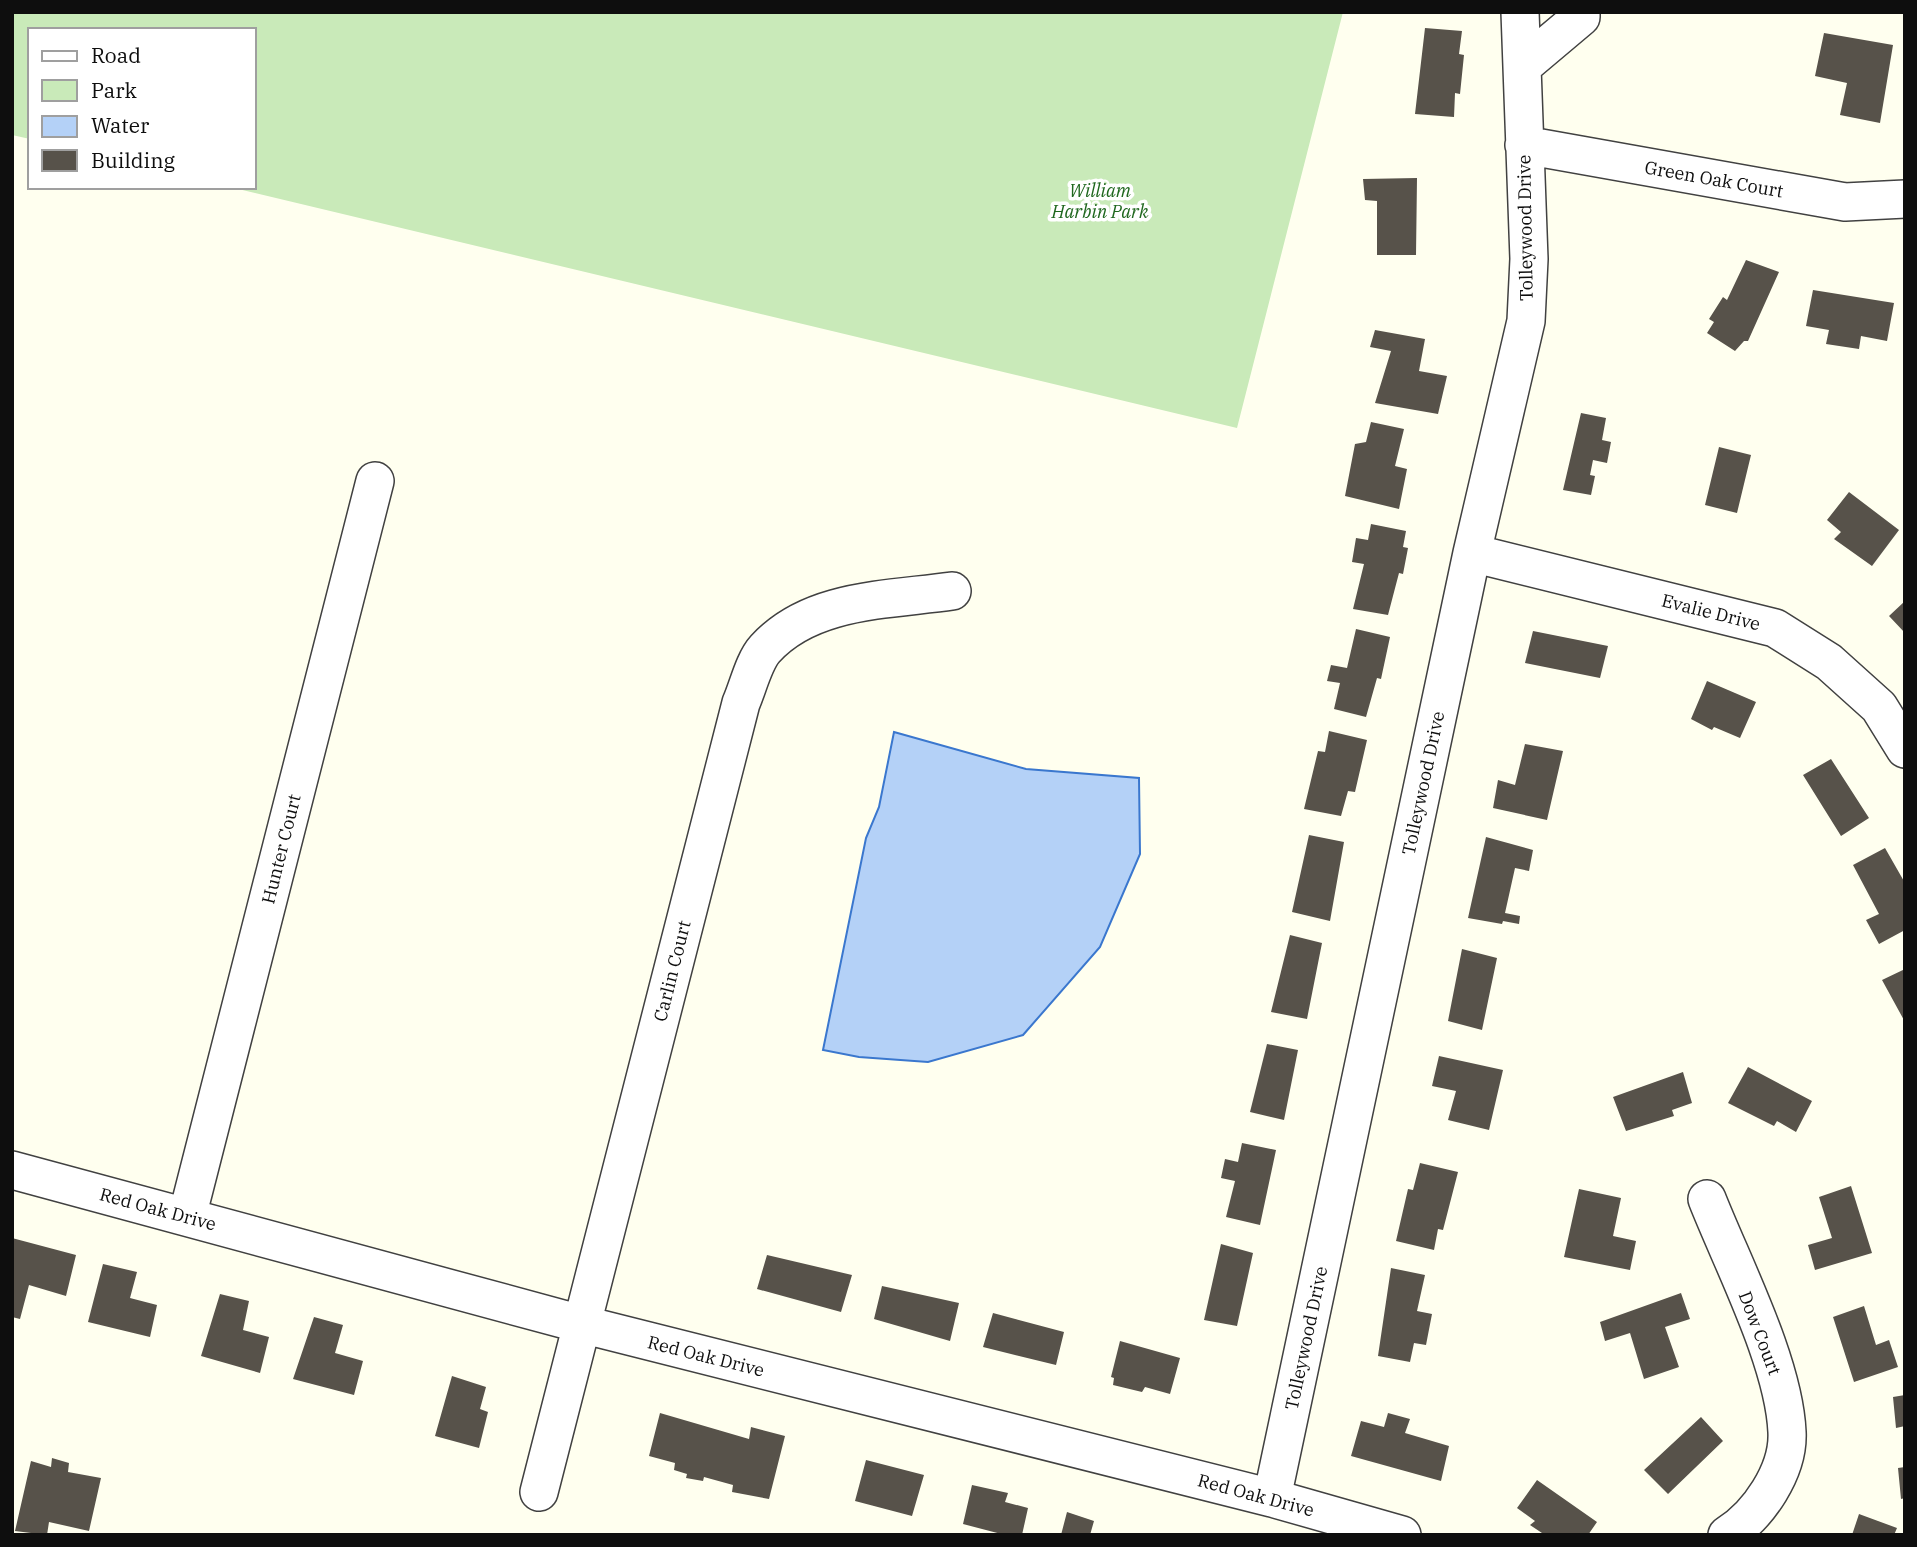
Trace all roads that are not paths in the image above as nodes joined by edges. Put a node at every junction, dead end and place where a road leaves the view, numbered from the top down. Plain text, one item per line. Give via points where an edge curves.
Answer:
1 (1520, 12) edge
2 (1581, 12) edge
3 (1524, 65) junction
4 (1524, 145) junction
5 (1905, 199) edge
6 (375, 481) dead end
7 (1472, 553) junction
8 (952, 591) dead end
9 (1905, 749) edge
10 (12, 1170) edge
11 (1707, 1199) dead end
12 (187, 1217) junction
13 (581, 1324) junction
14 (539, 1492) dead end
15 (1272, 1498) junction
16 (1402, 1535) edge
17 (1727, 1535) edge

1 - 3 street, Tolleywood Drive
2 - 3 street via 1581,17
3 - 4 street, Tolleywood Drive
4 - 5 street, Green Oak Court via 1845,202
4 - 7 street, Tolleywood Drive via 1529,259 1526,321
6 - 12 street, Hunter Court
7 - 9 street, Evalie Drive via 1775,628 1829,662 1879,707
7 - 15 street, Tolleywood Drive
8 - 13 street, Carlin Court via 834,608 795,624 764,650 741,703
10 - 12 street, Red Oak Drive
11 - 17 street, Dow Court via 1779,1378 1788,1435 1774,1488 1741,1526
12 - 13 street, Red Oak Drive
13 - 14 street, Carlin Court
13 - 15 street, Red Oak Drive
15 - 16 street, Red Oak Drive

